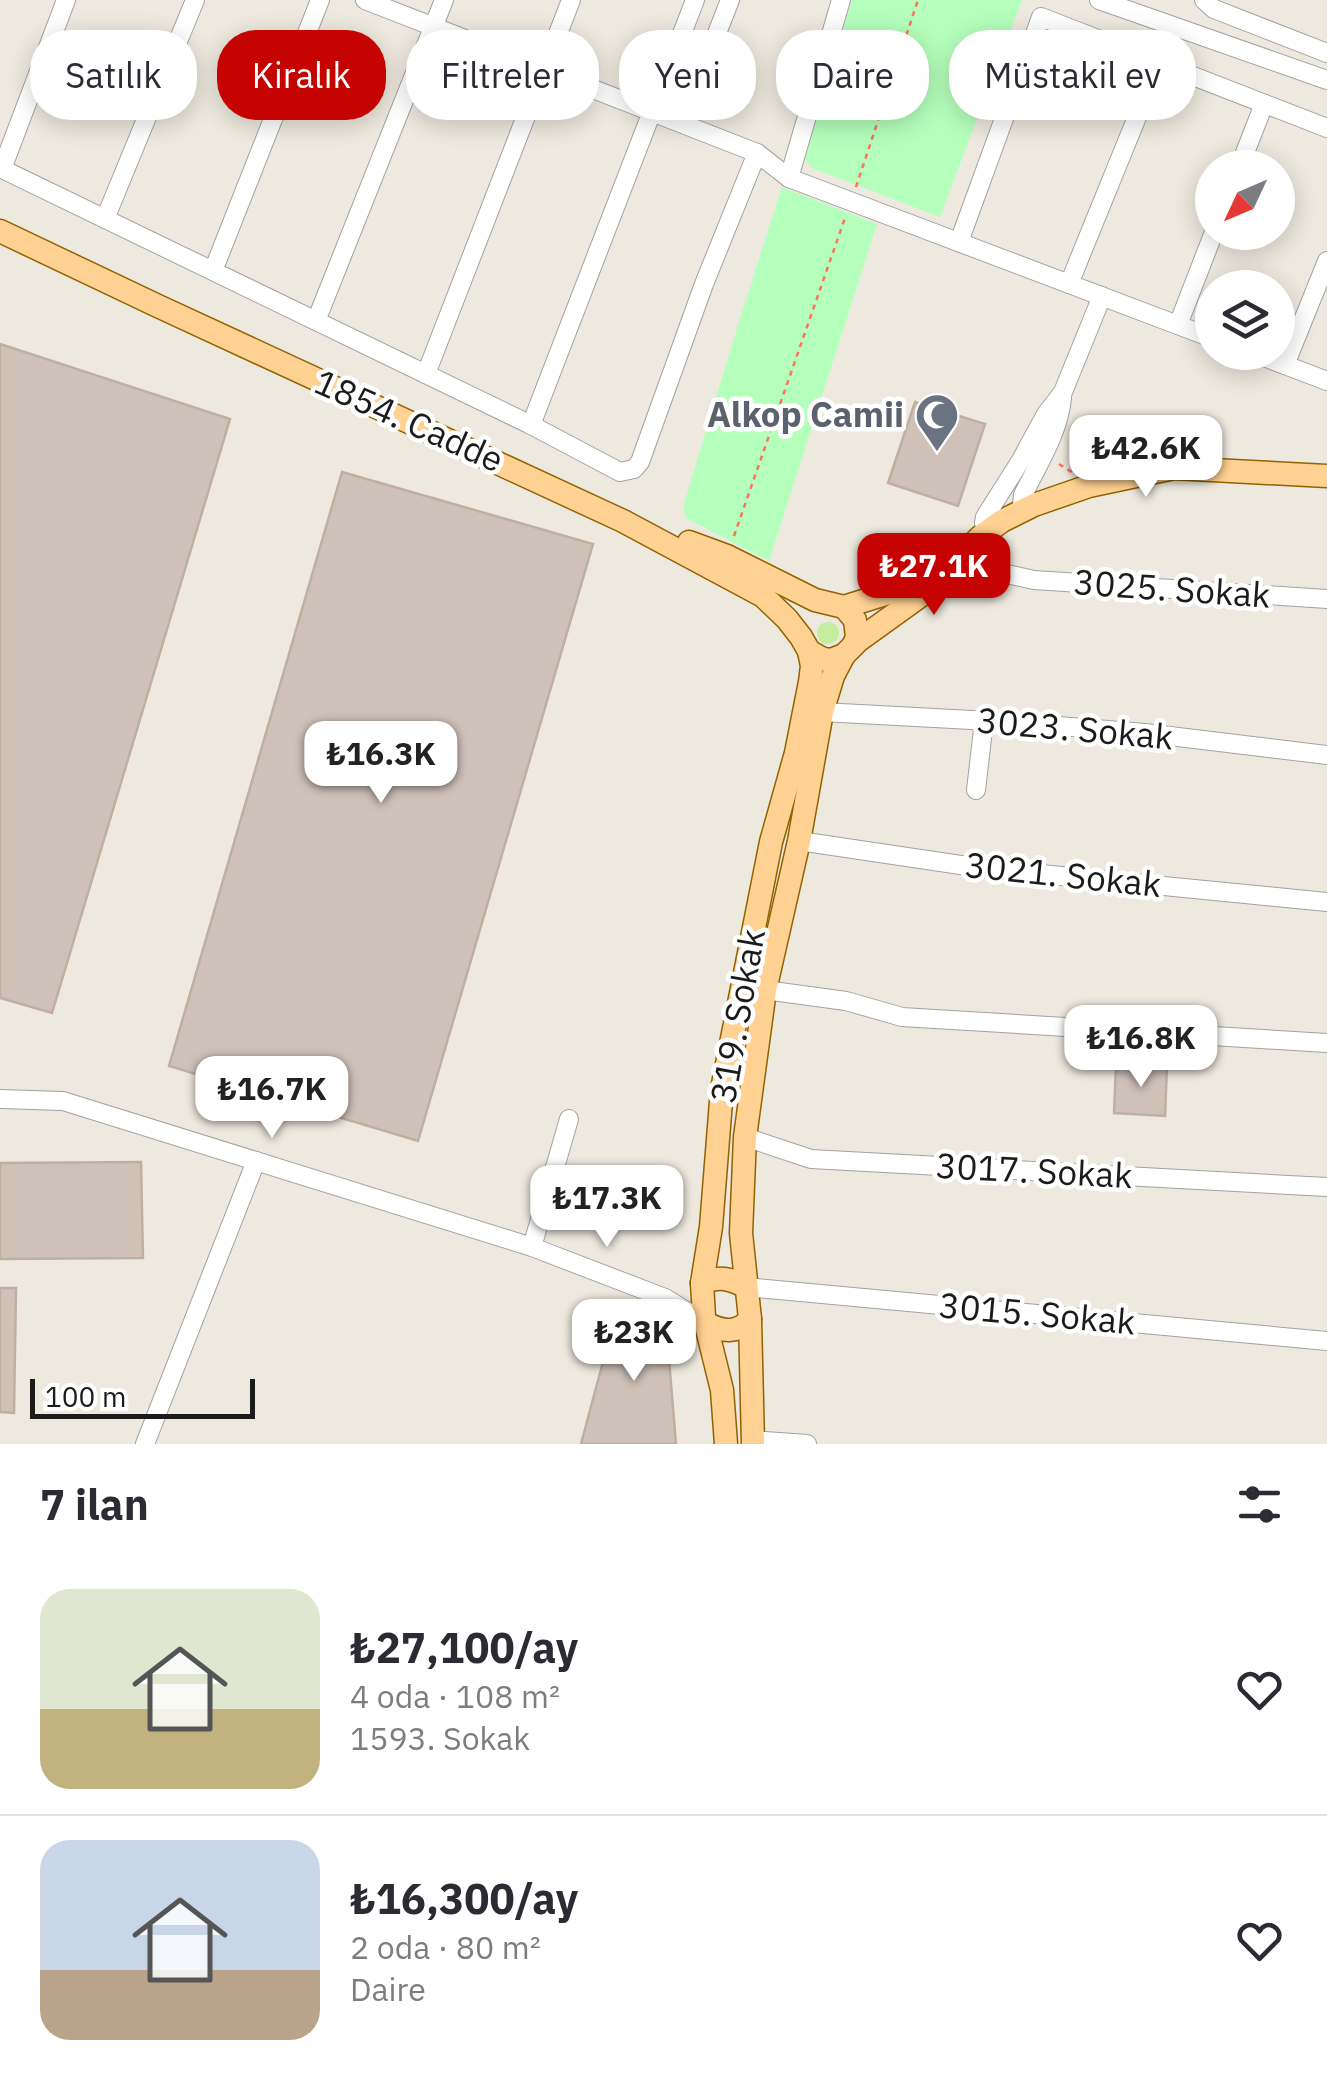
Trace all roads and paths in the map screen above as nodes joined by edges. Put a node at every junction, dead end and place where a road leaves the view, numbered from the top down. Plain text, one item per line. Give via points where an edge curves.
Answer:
1 (66, 0) edge
2 (195, 0) edge
3 (320, 0) edge
4 (364, 0) edge
5 (444, 0) edge
6 (572, 0) edge
7 (695, 0) edge
8 (730, 0) edge
9 (840, 0) edge
10 (918, 0) edge
11 (1099, 0) edge
12 (1204, 0) edge
13 (434, 27) junction
14 (442, 30) edge
15 (560, 30) edge
16 (683, 30) edge
17 (718, 30) edge
18 (1036, 30) edge
19 (1076, 30) edge
20 (1322, 52) edge
21 (1196, 77) edge
22 (1318, 77) edge
23 (1264, 104) junction
24 (524, 120) edge
25 (649, 120) edge
26 (672, 120) edge
27 (1003, 120) edge
28 (1136, 120) edge
29 (1327, 128) edge
30 (1246, 150) edge
31 (757, 153) junction
32 (1, 168) edge
33 (789, 178) junction
34 (854, 194) dead end
35 (847, 211) dead end
36 (105, 219) junction
37 (0, 231) edge
38 (959, 242) junction
39 (1207, 250) edge
40 (1327, 261) edge
41 (213, 271) junction
42 (1069, 284) junction
43 (1102, 296) junction
44 (316, 321) junction
45 (1178, 325) junction
46 (1195, 332) edge
47 (1295, 340) edge
48 (1295, 369) edge
49 (426, 374) junction
50 (1327, 381) edge
51 (531, 425) junction
52 (1035, 460) junction
53 (1077, 475) dead end
54 (1327, 476) edge
55 (1025, 510) junction
56 (624, 521) junction
57 (986, 532) junction
58 (963, 554) junction
59 (727, 556) junction
60 (1327, 599) edge
61 (835, 605) junction
62 (805, 644) junction
63 (849, 650) junction
64 (822, 712) junction
65 (984, 721) junction
66 (1327, 755) edge
67 (976, 790) dead end
68 (799, 841) junction
69 (1327, 902) edge
70 (764, 990) junction
71 (1327, 1043) edge
72 (0, 1099) edge
73 (569, 1120) dead end
74 (745, 1137) junction
75 (256, 1161) junction
76 (1327, 1187) edge
77 (532, 1247) junction
78 (702, 1284) junction
79 (746, 1287) junction
80 (665, 1298) junction
81 (750, 1319) junction
82 (706, 1323) junction
83 (1327, 1341) edge
84 (753, 1442) edge
85 (145, 1444) edge
86 (726, 1444) edge
87 (807, 1444) edge

1 - 32 street
2 - 36 street
3 - 41 street
4 - 13 street
5 - 13 street
6 - 15 street
7 - 16 street
8 - 17 street
9 - 33 street
10 - 34 path
11 - 22 street
12 - 20 street
13 - 14 street
13 - 44 street
18 - 19 street via 1041,16
20 - 22 street
21 - 23 street
23 - 29 street
23 - 30 street
24 - 49 street
25 - 51 street
26 - 31 street
27 - 38 street
28 - 42 street
31 - 33 street
31 - 51 street via 640,462 628,472 614,470
32 - 36 street
33 - 38 street
35 - 59 path
36 - 41 street
37 - 56 main road, 1854. Cadde
38 - 42 street
39 - 45 street
40 - 47 street
41 - 44 street
42 - 43 street
43 - 45 street
43 - 52 street via 1062,392 1061,412
44 - 49 street
45 - 46 street
48 - 50 street
49 - 51 street
52 - 53 path
52 - 55 street
52 - 57 street via 984,516
54 - 55 main road via 1174,468 1089,486
55 - 57 main road
56 - 59 main road
56 - 62 main road, 1854. Cadde via 752,589
57 - 58 main road
58 - 60 street, 3025. Sokak via 989,570 1034,580
58 - 61 main road via 902,589
58 - 63 main road via 952,573
59 - 61 main road
61 - 62 main road via 809,611 801,628
61 - 63 main road via 850,613 857,628
62 - 63 main road via 823,659
62 - 78 main road, 319. Sokak via 810,682 722,1089
63 - 64 main road, 319. Sokak
64 - 65 street, 3023. Sokak
64 - 68 main road, 319. Sokak
65 - 66 street, 3023. Sokak
65 - 67 street
68 - 69 street, 3021. Sokak via 981,868
68 - 70 main road, 319. Sokak
70 - 71 street via 902,1017
70 - 74 main road, 319. Sokak
72 - 75 street via 63,1101
73 - 77 street
74 - 76 street, 3017. Sokak via 812,1159
74 - 79 main road, 319. Sokak
75 - 77 street
75 - 85 street
77 - 80 street
78 - 79 main road via 723,1278
78 - 80 street
78 - 82 main road, 319. Sokak
79 - 81 main road, 319. Sokak
79 - 83 street, 3015. Sokak
80 - 82 street
81 - 82 main road via 733,1330
81 - 84 main road, 319. Sokak
82 - 86 main road, 319. Sokak
84 - 87 street

